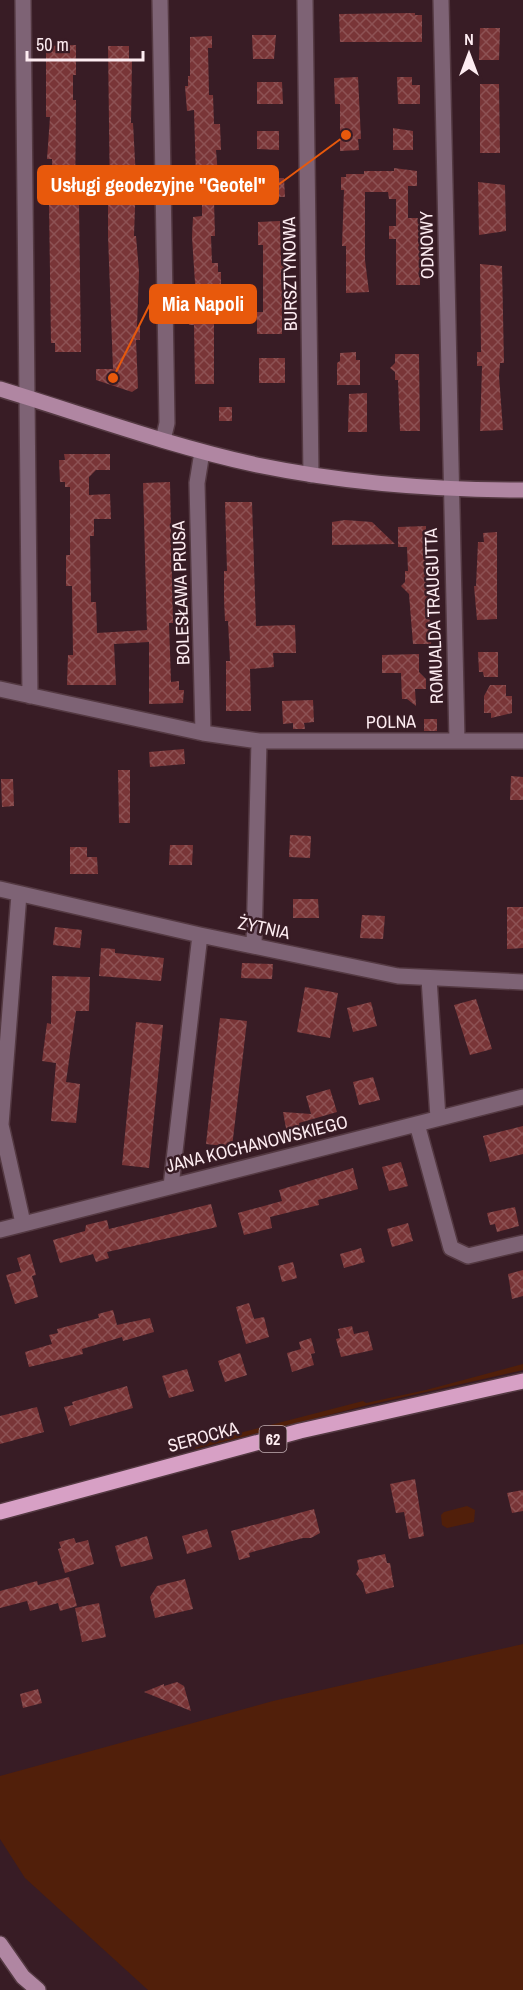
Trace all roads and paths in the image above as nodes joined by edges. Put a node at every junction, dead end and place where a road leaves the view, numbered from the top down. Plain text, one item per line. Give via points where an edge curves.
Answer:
1 (23, 0) edge
2 (160, 0) edge
3 (305, 0) edge
4 (441, 0) edge
5 (0, 389) edge
6 (26, 397) junction
7 (163, 440) junction
8 (202, 452) junction
9 (311, 475) junction
10 (451, 490) junction
11 (523, 490) edge
12 (0, 689) edge
13 (30, 696) junction
14 (203, 733) junction
15 (259, 741) junction
16 (457, 741) junction
17 (523, 741) edge
18 (0, 889) edge
19 (19, 894) junction
20 (200, 935) junction
21 (254, 945) junction
22 (429, 978) junction
23 (523, 982) edge
24 (523, 1097) edge
25 (438, 1118) junction
26 (417, 1124) junction
27 (171, 1186) junction
28 (23, 1223) junction
29 (0, 1230) edge
30 (523, 1243) edge
31 (523, 1381) edge
32 (0, 1512) edge
33 (0, 1944) edge
34 (38, 1990) edge

1 - 6 street
2 - 7 street via 167,423
3 - 9 street, BURSZTYNOWA
4 - 10 street, ODNOWY
5 - 6 street
6 - 7 street
6 - 13 street
7 - 8 street
8 - 9 street
8 - 14 street, BOLESŁAWA PRUSA via 197,483
9 - 10 street
10 - 11 street
10 - 16 street, ROMUALDA TRAUGUTTA
12 - 13 street, POLNA
13 - 14 street, POLNA
14 - 15 street, POLNA
15 - 16 street, POLNA
15 - 21 street
16 - 17 street, POLNA
18 - 19 street, ŻYTNIA
19 - 20 street, ŻYTNIA
19 - 28 street via 1,1125
20 - 21 street, ŻYTNIA
20 - 27 street
21 - 22 street, ŻYTNIA via 398,976
22 - 23 street, ŻYTNIA
22 - 25 street
24 - 25 street, JANA KOCHANOWSKIEGO
25 - 26 street, JANA KOCHANOWSKIEGO
26 - 27 street, JANA KOCHANOWSKIEGO
26 - 30 street via 451,1248 468,1256
27 - 28 street, JANA KOCHANOWSKIEGO
28 - 29 street, JANA KOCHANOWSKIEGO
31 - 32 main road, SEROCKA / 62 via 300,1431
33 - 34 street via 23,1977

